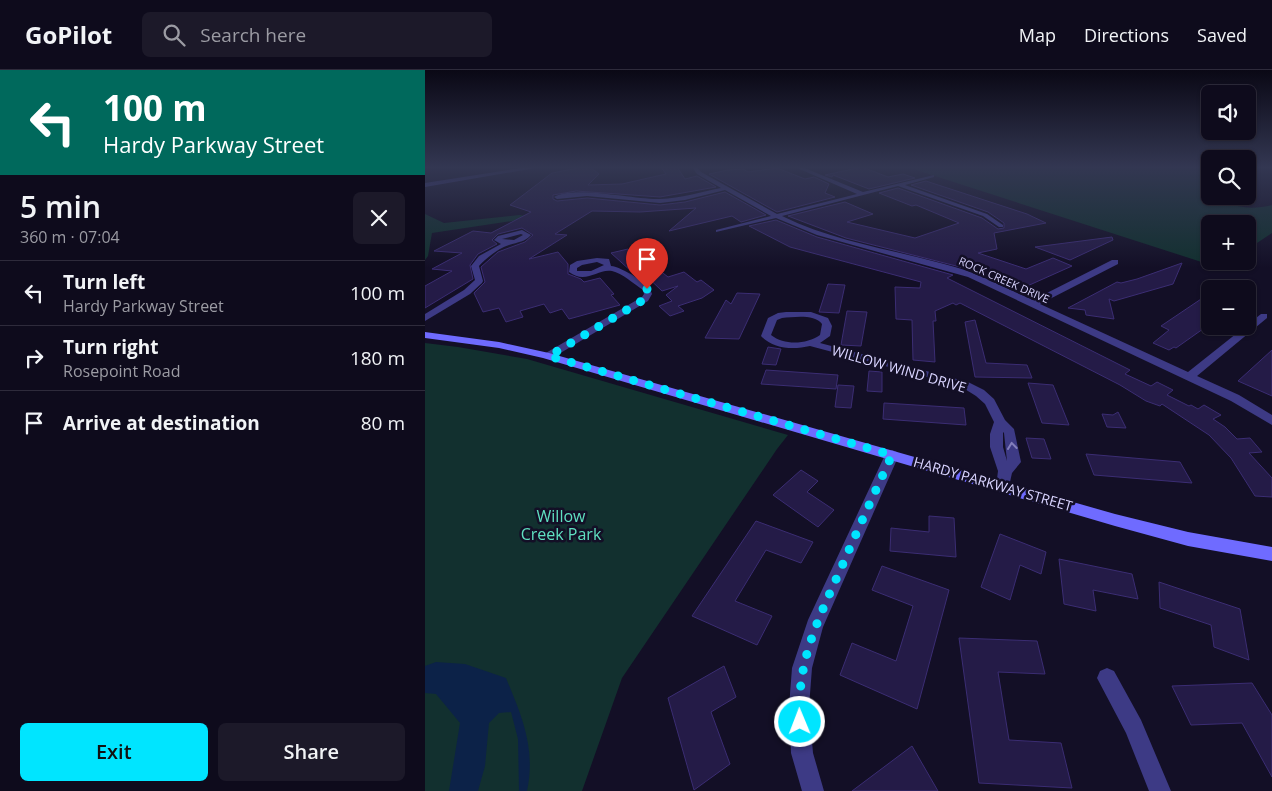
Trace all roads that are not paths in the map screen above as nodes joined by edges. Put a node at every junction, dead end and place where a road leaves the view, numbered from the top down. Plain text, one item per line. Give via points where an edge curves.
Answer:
1 (750, 201) edge
2 (837, 201) edge
3 (944, 201) edge
4 (778, 216) junction
5 (1001, 226) dead end
6 (718, 232) dead end
7 (507, 243) dead end
8 (1115, 262) dead end
9 (606, 268) dead end
10 (1032, 304) junction
11 (1264, 316) dead end
12 (425, 318) edge
13 (425, 335) edge
14 (812, 344) junction
15 (549, 356) junction
16 (1189, 377) junction
17 (1272, 421) edge
18 (892, 455) junction
19 (1003, 487) junction
20 (1272, 554) edge
21 (1107, 678) dead end
22 (813, 791) edge
23 (1161, 791) edge

1 - 4 street, ROCK CREEK DRIVE
2 - 4 street
3 - 5 street via 985,215
4 - 6 street
4 - 10 street, ROCK CREEK DRIVE via 819,234 971,275
7 - 12 street via 475,266 479,282
8 - 10 street
9 - 15 street via 616,269 647,289 645,299
10 - 16 street, ROCK CREEK DRIVE
11 - 16 street
13 - 15 main road, HARDY PARKWAY STREET
14 - 14 street, WILLOW WIND DRIVE via 784,344 770,340 766,336 773,318 789,314 818,316 825,320 825,336
14 - 19 street, WILLOW WIND DRIVE via 964,384 981,393 990,402 1000,422 995,431 998,460 1005,471
15 - 18 main road, HARDY PARKWAY STREET
16 - 17 street, ROCK CREEK DRIVE via 1235,398
18 - 19 main road, HARDY PARKWAY STREET
18 - 22 street via 814,626 802,668 799,707 802,753
19 - 20 main road, HARDY PARKWAY STREET via 1189,539
21 - 23 street via 1134,727

